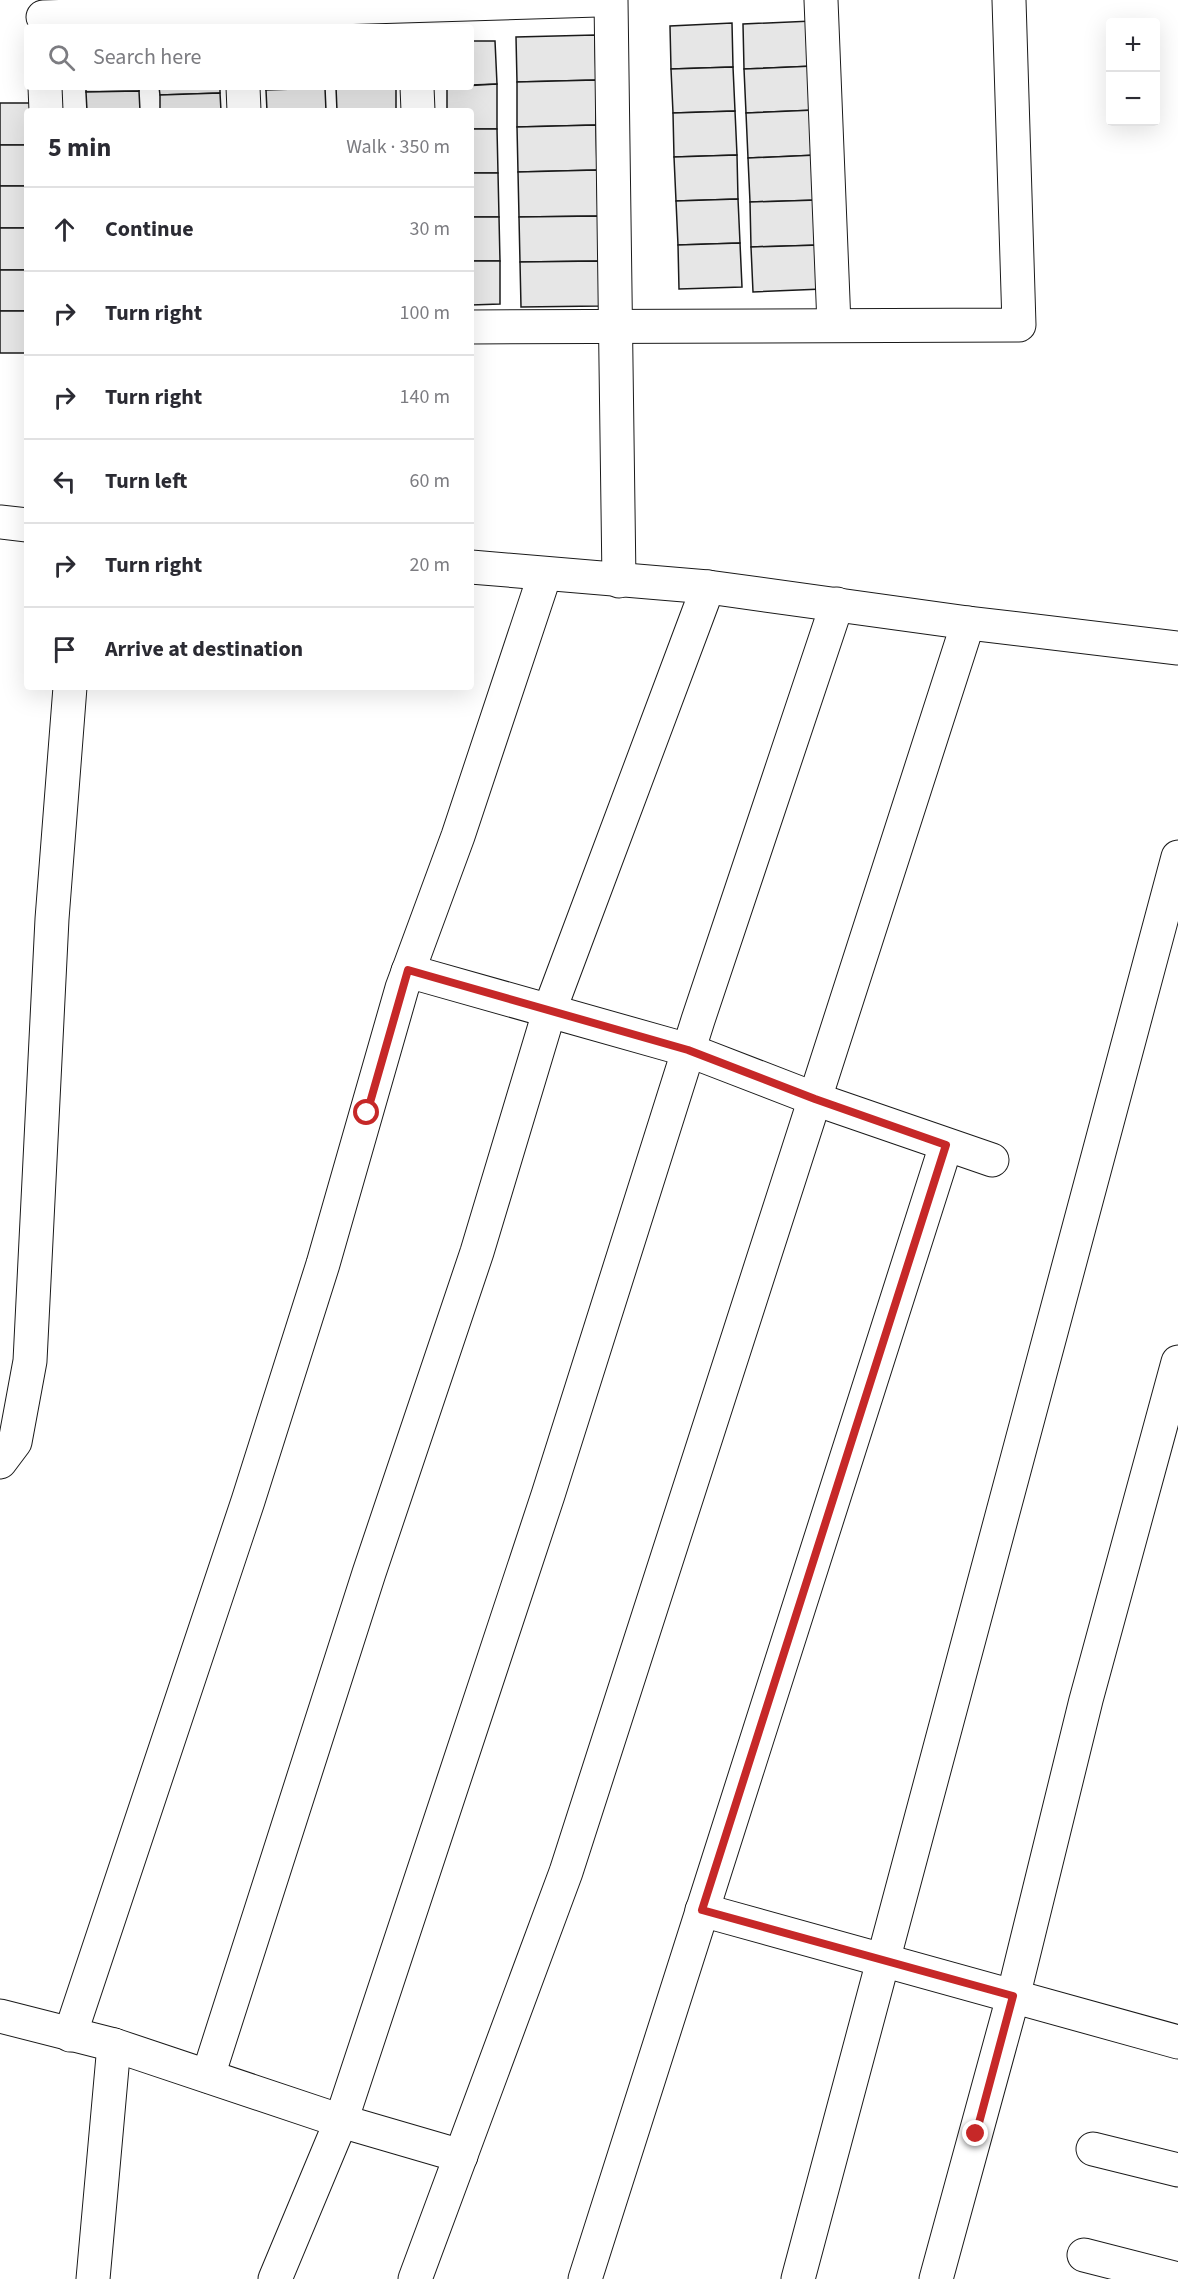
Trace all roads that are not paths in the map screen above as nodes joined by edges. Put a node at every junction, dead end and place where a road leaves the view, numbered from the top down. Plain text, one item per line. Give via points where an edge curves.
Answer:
1 (598, 0) edge
2 (611, 0) edge
3 (821, 0) edge
4 (1009, 0) edge
5 (414, 11) edge
6 (241, 13) edge
7 (43, 15) edge
8 (45, 90) edge
9 (243, 90) edge
10 (417, 90) edge
11 (46, 108) edge
12 (244, 108) edge
13 (418, 108) edge
14 (834, 325) junction
15 (616, 326) junction
16 (474, 327) edge
17 (0, 522) edge
18 (24, 525) edge
19 (474, 567) edge
20 (544, 574) junction
21 (619, 581) junction
22 (708, 587) junction
23 (837, 604) junction
24 (968, 623) junction
25 (1178, 648) edge
26 (70, 690) edge
27 (1178, 857) edge
28 (408, 970) junction
29 (550, 1009) junction
30 (688, 1050) junction
31 (815, 1099) junction
32 (946, 1145) junction
33 (992, 1160) dead end
34 (1178, 1362) edge
35 (0, 1462) edge
36 (702, 1910) junction
37 (883, 1960) junction
38 (1013, 1996) junction
39 (0, 2016) edge
40 (70, 2035) junction
41 (1178, 2042) edge
42 (114, 2045) junction
43 (208, 2076) junction
44 (341, 2121) junction
45 (1093, 2149) dead end
46 (461, 2156) junction
47 (1178, 2170) edge
48 (1084, 2255) dead end
49 (93, 2279) edge
50 (276, 2279) edge
51 (415, 2279) edge
52 (585, 2279) edge
53 (798, 2279) edge
54 (936, 2279) edge
55 (1178, 2279) edge

1 - 5 street
2 - 15 street
3 - 14 street
4 - 14 street via 1019,324
5 - 6 street
6 - 7 street
8 - 11 street
9 - 12 street
10 - 13 street
14 - 15 street
15 - 16 street
15 - 21 street
17 - 18 street
19 - 20 street
20 - 21 street
20 - 28 street via 458,836
21 - 22 street
22 - 23 street
22 - 29 street
23 - 24 street
23 - 30 street
24 - 25 street
24 - 31 street
26 - 35 street via 52,919 30,1361 15,1442
27 - 37 street
28 - 29 street
28 - 40 street via 273,1422
29 - 30 street
29 - 43 street via 477,1252 365,1584
30 - 31 street
30 - 44 street via 548,1495
31 - 32 street
31 - 46 street via 566,1872
32 - 33 street
32 - 36 street
34 - 38 street via 1086,1700
36 - 37 street
36 - 52 street
37 - 38 street
37 - 53 street
38 - 41 street
38 - 54 street
39 - 40 street
40 - 42 street
42 - 43 street
42 - 49 street
43 - 44 street
44 - 46 street
44 - 50 street
45 - 47 street
46 - 51 street
48 - 55 street

